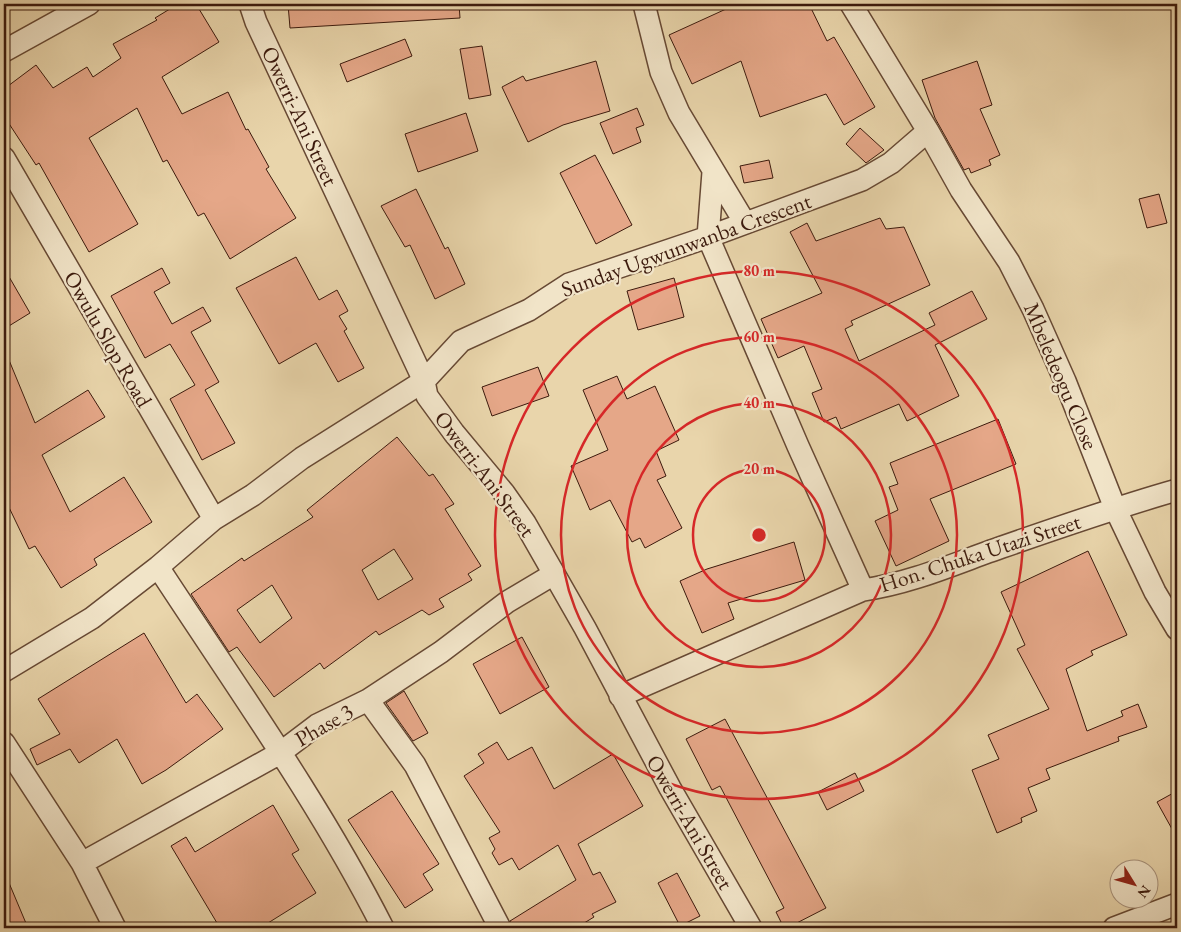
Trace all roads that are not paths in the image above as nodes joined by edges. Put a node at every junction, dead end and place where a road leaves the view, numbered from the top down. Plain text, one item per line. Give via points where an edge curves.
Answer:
1 (89, 4) edge
2 (250, 4) edge
3 (644, 4) edge
4 (851, 4) edge
5 (4, 51) edge
6 (928, 131) junction
7 (4, 158) edge
8 (713, 172) junction
9 (745, 223) junction
10 (708, 237) junction
11 (424, 381) junction
12 (1177, 490) edge
13 (1115, 508) junction
14 (214, 519) junction
15 (158, 567) junction
16 (554, 574) junction
17 (863, 590) junction
18 (1177, 629) edge
19 (4, 671) edge
20 (620, 696) junction
21 (368, 700) junction
22 (4, 743) edge
23 (280, 753) junction
24 (82, 863) junction
25 (1177, 904) edge
26 (115, 928) edge
27 (383, 928) edge
28 (500, 928) edge
29 (751, 928) edge
30 (1114, 928) edge

1 - 5 street
2 - 11 street, Owerri-Ani Street
3 - 8 street via 661,72 679,113
4 - 6 street, Mbeledeogu Close
6 - 9 street, Sunday Ugwunwanba Crescent via 879,171
6 - 13 street, Mbeledeogu Close via 961,190 1009,262 1033,309 1082,420
7 - 14 street, Owulu Slop Road
8 - 9 street
8 - 10 street
9 - 10 street, Sunday Ugwunwanba Crescent
10 - 11 street, Sunday Ugwunwanba Crescent via 569,284 529,310 461,341
10 - 17 street, Hon. Chuka Utazi Street
11 - 14 street via 302,458
11 - 16 street, Owerri-Ani Street via 427,396 504,493
12 - 13 street, Hon. Chuka Utazi Street
13 - 17 street, Hon. Chuka Utazi Street via 921,576
13 - 18 street, Mbeledeogu Close via 1155,592
14 - 15 street
15 - 19 street via 92,618
15 - 23 street
16 - 20 street, Owerri-Ani Street
16 - 21 street via 507,602 441,652
17 - 20 street
20 - 29 street, Owerri-Ani Street
21 - 23 street, Phase 3 via 317,725
21 - 28 street, Phase 3 via 415,764
22 - 24 street
23 - 24 street
23 - 27 street, Phase 3 via 354,873
24 - 26 street
25 - 30 street

